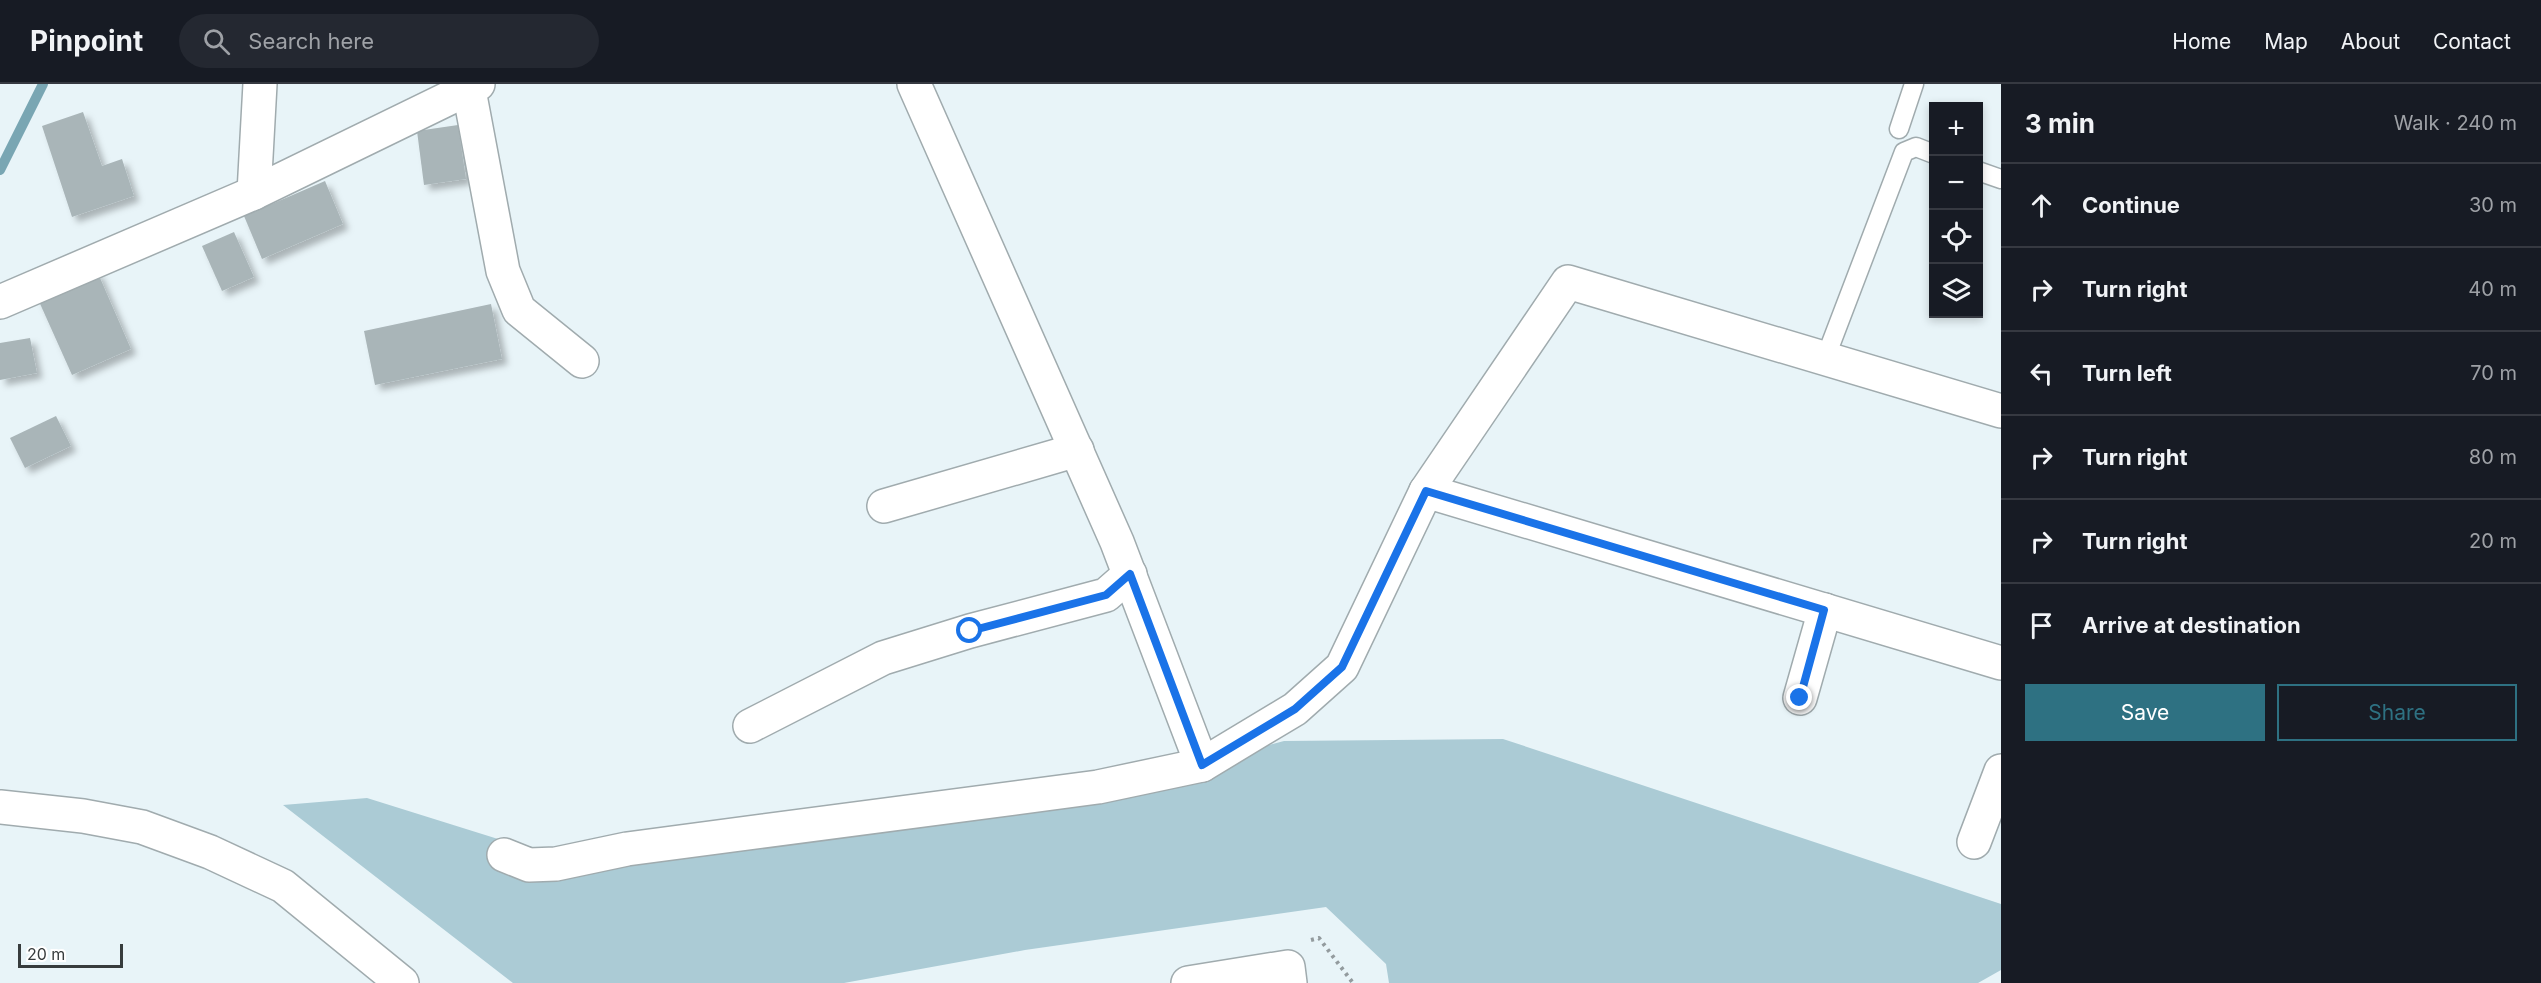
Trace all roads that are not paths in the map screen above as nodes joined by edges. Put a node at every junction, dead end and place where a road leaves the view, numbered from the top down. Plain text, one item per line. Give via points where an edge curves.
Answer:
1 (260, 84) edge
2 (914, 84) edge
3 (1914, 84) edge
4 (474, 87) edge
5 (1899, 129) dead end
6 (1929, 152) edge
7 (1983, 173) edge
8 (2001, 179) edge
9 (254, 193) junction
10 (0, 302) edge
11 (1825, 359) junction
12 (582, 362) dead end
13 (2001, 411) edge
14 (1077, 450) junction
15 (1426, 491) junction
16 (884, 506) dead end
17 (1130, 574) junction
18 (1824, 610) junction
19 (2001, 663) edge
20 (1800, 698) dead end
21 (750, 726) dead end
22 (1202, 765) junction
23 (2001, 771) edge
24 (0, 807) edge
25 (1974, 842) dead end
26 (504, 855) dead end
27 (402, 983) edge
28 (1188, 983) edge
29 (1290, 983) edge

1 - 9 street
2 - 14 street
3 - 5 lane
4 - 9 street
4 - 12 street via 503,271 519,310
6 - 11 lane via 1916,147 1904,152
7 - 8 lane
9 - 10 street
11 - 13 street
11 - 15 street via 1568,282
14 - 16 street
14 - 17 street
15 - 18 street
15 - 22 street via 1342,667 1295,709
17 - 21 street via 1106,595 883,657
17 - 22 street
18 - 19 street
18 - 20 street
22 - 26 street via 1098,787 627,849 556,864 529,865
23 - 25 street
24 - 27 street via 142,827 210,852 283,886
28 - 29 street via 1288,968

